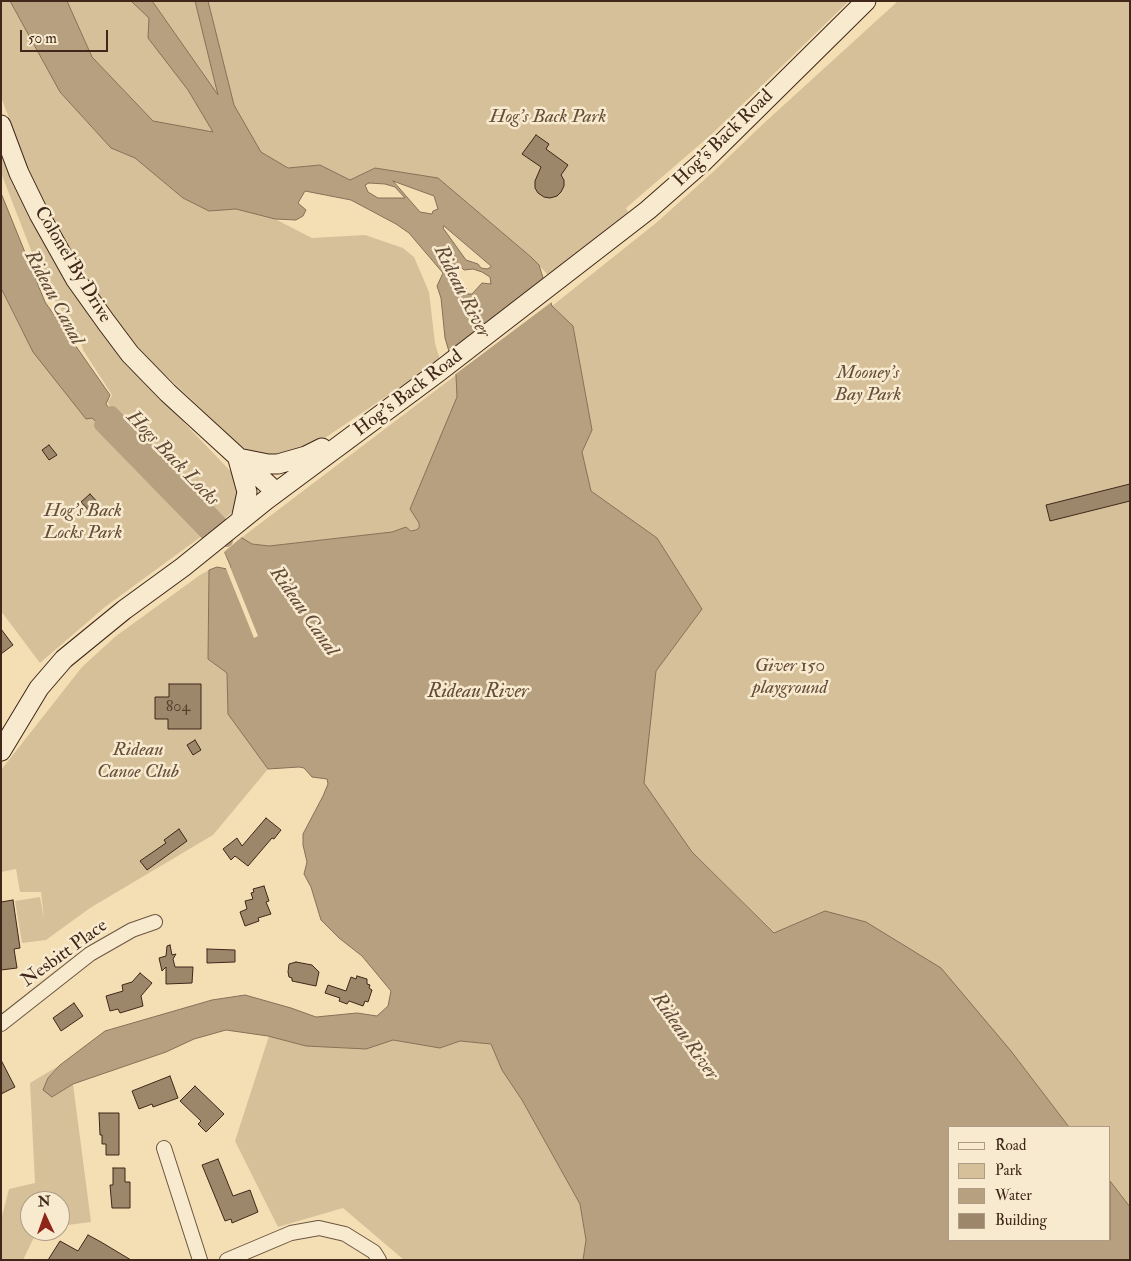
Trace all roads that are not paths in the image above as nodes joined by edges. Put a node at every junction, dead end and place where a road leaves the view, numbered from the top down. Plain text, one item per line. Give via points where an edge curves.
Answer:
1 (866, 1) edge
2 (1, 125) edge
3 (366, 426) junction
4 (237, 457) junction
5 (276, 492) junction
6 (241, 520) junction
7 (18, 722) junction
8 (1, 735) edge
9 (1, 751) edge
10 (155, 922) dead end
11 (1, 1024) edge
12 (164, 1148) dead end
13 (200, 1260) edge
14 (227, 1260) edge
15 (380, 1260) edge

1 - 3 main road, Hog's Back Road via 704,161 648,210
2 - 4 main road, Colonel By Drive via 19,173 76,280 130,354
3 - 4 main road via 306,456 282,464
3 - 5 main road, Hog's Back Road
4 - 5 main road, Colonel By Drive
4 - 6 main road via 247,487
5 - 6 main road, Hog's Back Road
6 - 7 main road, Hog's Back Road via 64,659 45,680
7 - 8 main road, Hog's Back Road
7 - 9 main road, Hog's Back Road
10 - 11 street, Nesbitt Place via 132,930 90,954
12 - 13 street
14 - 15 street via 291,1233 318,1228 345,1234 374,1252

